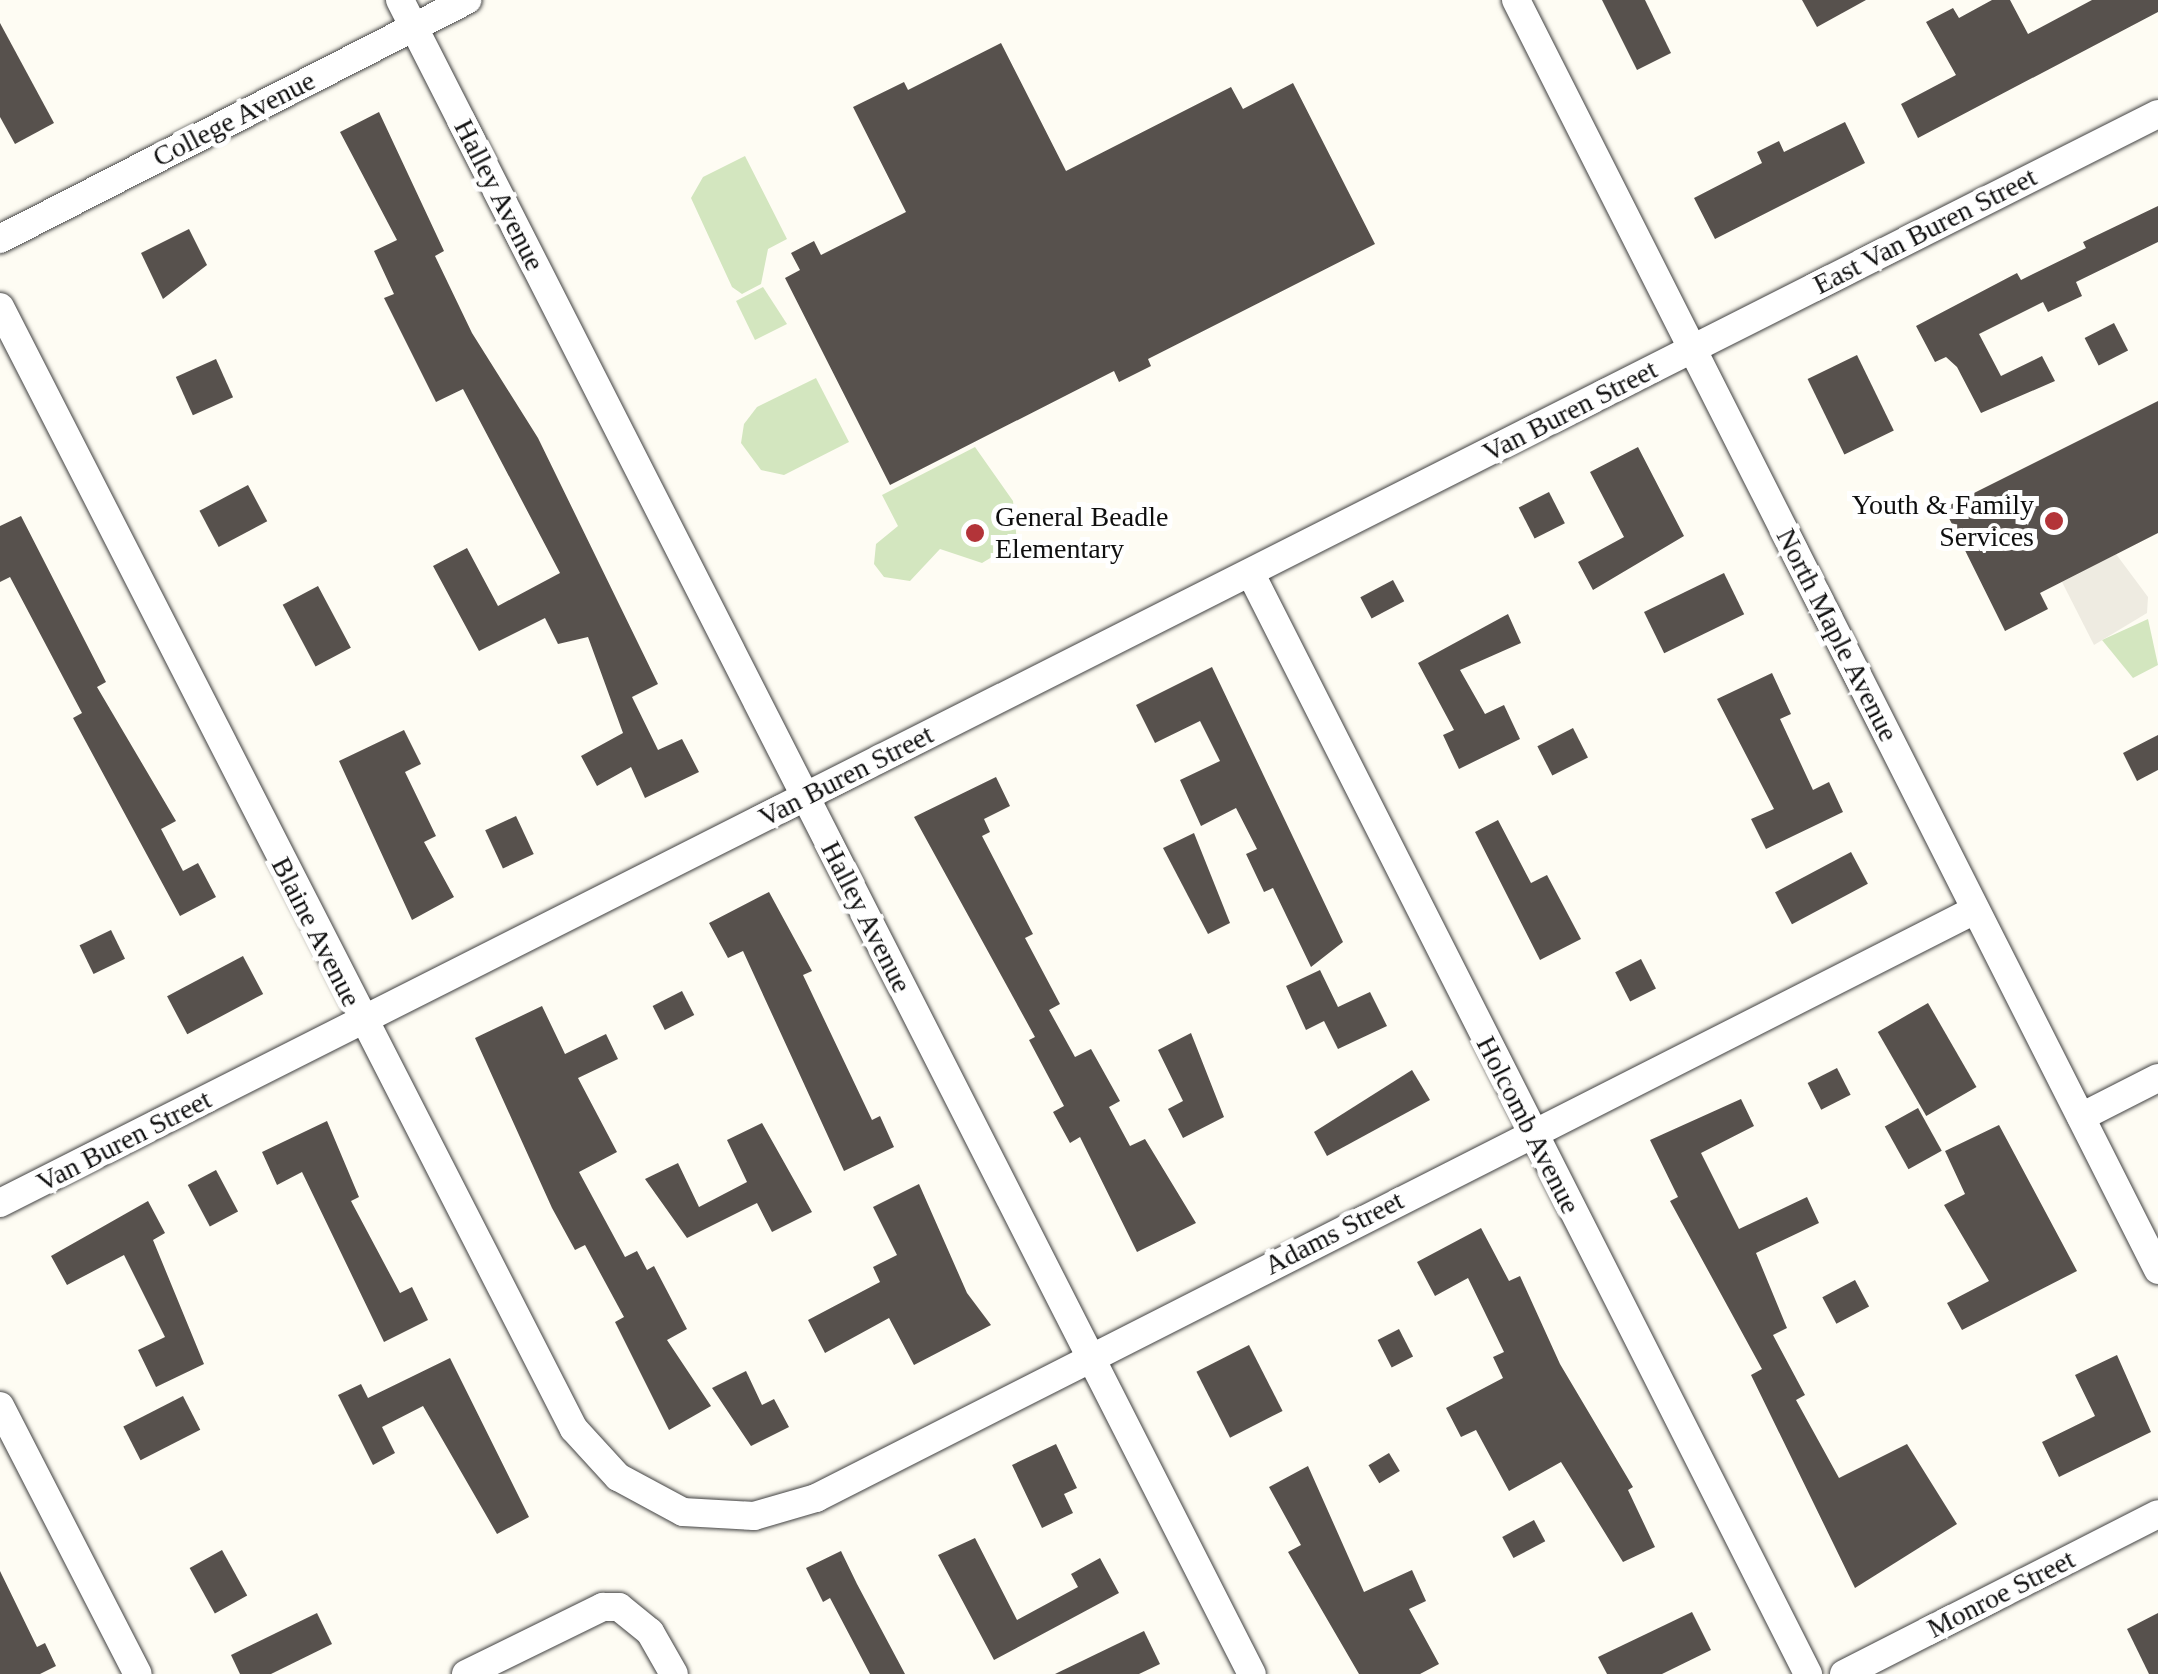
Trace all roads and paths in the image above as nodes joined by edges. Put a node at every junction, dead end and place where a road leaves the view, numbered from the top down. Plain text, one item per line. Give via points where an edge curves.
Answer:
1 (400, 0) edge
2 (468, 0) edge
3 (1516, 0) edge
4 (414, 27) junction
5 (2158, 114) edge
6 (0, 238) edge
7 (0, 307) edge
8 (1693, 348) junction
9 (1251, 574) junction
10 (804, 796) junction
11 (1975, 910) junction
12 (361, 1022) junction
13 (2158, 1078) edge
14 (2081, 1117) junction
15 (1531, 1132) junction
16 (0, 1203) edge
17 (2158, 1270) edge
18 (1091, 1359) junction
19 (0, 1406) edge
20 (683, 1512) joint
21 (2158, 1514) edge
22 (138, 1674) edge
23 (466, 1674) edge
24 (674, 1674) edge
25 (1252, 1674) edge
26 (1808, 1674) edge
27 (1844, 1674) edge

1 - 4 street, Halley Avenue
2 - 4 street, College Avenue
3 - 8 street, North Maple Avenue
4 - 6 street, College Avenue
4 - 10 street, Halley Avenue
5 - 8 street, East Van Buren Street
7 - 12 street, Blaine Avenue
8 - 9 street, Van Buren Street
8 - 11 street, North Maple Avenue
9 - 10 street, Van Buren Street
9 - 15 street, Holcomb Avenue
10 - 12 street, Van Buren Street
10 - 18 street, Halley Avenue
11 - 14 street, North Maple Avenue
11 - 15 street, Adams Street
12 - 16 street, Van Buren Street
12 - 20 street, Blaine Avenue via 574,1429 618,1477
13 - 14 street
14 - 17 street, North Maple Avenue
15 - 18 street, Adams Street
15 - 26 street, Holcomb Avenue
18 - 20 street, Adams Street via 816,1498 754,1516
18 - 25 street, Halley Avenue
19 - 22 street
21 - 27 street, Monroe Street
23 - 24 street via 603,1607 632,1616

